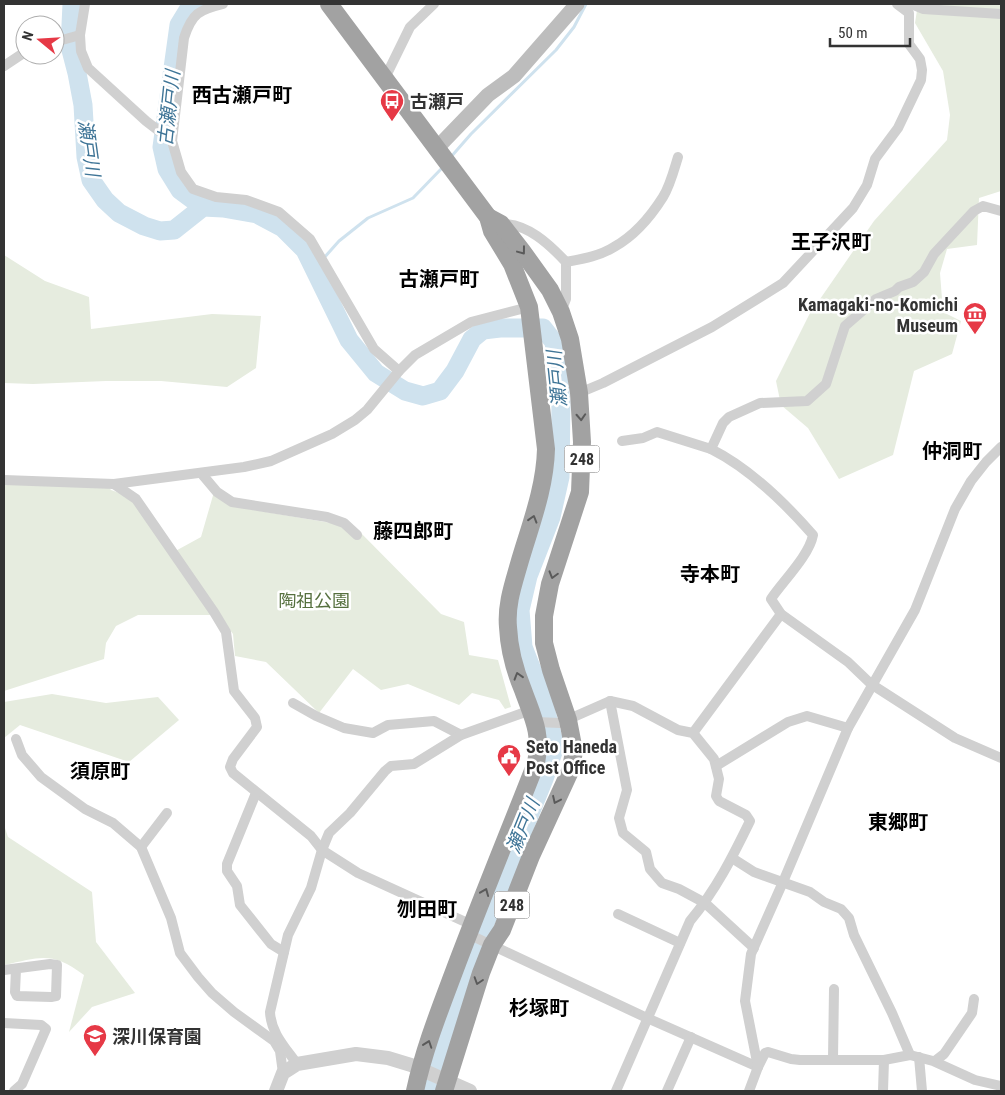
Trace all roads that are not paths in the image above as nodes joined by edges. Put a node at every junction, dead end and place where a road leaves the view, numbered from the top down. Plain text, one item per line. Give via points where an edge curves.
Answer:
1 (85, 4) edge
2 (223, 4) edge
3 (329, 4) edge
4 (434, 4) edge
5 (577, 4) edge
6 (897, 4) edge
7 (911, 4) edge
8 (1001, 14) edge
9 (79, 35) junction
10 (65, 39) edge
11 (15, 59) edge
12 (4, 66) edge
13 (385, 78) junction
14 (168, 138) junction
15 (678, 157) dead end
16 (443, 158) junction
17 (1001, 211) edge
18 (495, 221) junction
19 (566, 262) junction
20 (529, 311) junction
21 (561, 312) junction
22 (398, 372) junction
23 (579, 393) junction
24 (622, 441) dead end
25 (1001, 448) edge
26 (711, 449) junction
27 (201, 473) junction
28 (4, 480) edge
29 (114, 484) junction
30 (358, 535) dead end
31 (781, 614) junction
32 (871, 684) junction
33 (610, 701) junction
34 (293, 703) dead end
35 (535, 718) junction
36 (564, 722) junction
37 (848, 728) junction
38 (693, 733) junction
39 (461, 735) junction
40 (16, 739) dead end
41 (1001, 758) edge
42 (716, 766) junction
43 (256, 793) junction
44 (167, 813) dead end
45 (141, 846) junction
46 (322, 850) junction
47 (732, 858) junction
48 (783, 882) junction
49 (704, 903) junction
50 (618, 914) dead end
51 (471, 931) junction
52 (680, 942) junction
53 (489, 944) junction
54 (754, 948) junction
55 (284, 952) junction
56 (16, 969) junction
57 (4, 970) edge
58 (834, 989) dead end
59 (974, 999) dead end
60 (647, 1018) junction
61 (4, 1023) edge
62 (691, 1037) junction
63 (915, 1056) junction
64 (833, 1060) junction
65 (884, 1060) junction
66 (935, 1061) junction
67 (297, 1064) junction
68 (758, 1067) junction
69 (422, 1070) junction
70 (284, 1073) junction
71 (444, 1083) edge
72 (1001, 1086) edge
73 (14, 1091) edge
74 (276, 1091) edge
75 (415, 1091) edge
76 (470, 1091) edge
77 (616, 1091) edge
78 (667, 1091) edge
79 (749, 1091) edge
80 (883, 1091) edge
81 (922, 1091) edge

1 - 9 street
2 - 14 street via 203,10 189,23
3 - 13 highway, 248
4 - 13 street via 410,27
5 - 16 main road via 514,76 488,95
6 - 23 street via 909,13 909,44 920,59 921,80 898,128 875,159 867,185 853,208 783,283 712,327
7 - 8 street via 923,8
9 - 10 street
9 - 14 street via 88,68
11 - 12 street
13 - 16 highway, 248
14 - 22 street via 181,172 193,189 216,197 246,200 279,212 310,239 374,349
15 - 19 street via 664,196 629,236 614,248
16 - 18 highway, 248
17 - 26 street via 983,206 974,210 934,254 924,272 912,282 876,299 845,326 826,384 807,401 760,403 729,417
18 - 19 street via 540,237
18 - 20 highway, 248 via 492,231 512,264
18 -> 21 highway, 248 via 550,290
19 - 21 street via 566,298
20 - 22 street via 471,322 415,355
35 -> 20 highway, 248 via 512,657 507,610 545,472 546,450
21 - 23 highway, 248 via 570,339
22 - 27 street via 355,420 299,449 271,461
23 -> 36 highway, 248 via 580,492 553,575 544,616 544,643
24 - 26 street via 657,432
25 - 32 street via 971,481 954,510 915,610
26 - 31 street via 740,466 784,504 812,535 805,554 771,599
27 - 29 street
27 - 30 street via 217,492 232,502 327,517 344,523
28 - 29 street
29 - 43 street via 136,499 226,632 234,691 255,718 256,727 230,767
31 - 32 street via 848,662
31 - 38 street
32 - 37 street
32 - 41 street via 955,738
33 - 36 street
33 - 38 street via 633,706 678,730
33 - 49 street via 627,790 619,818 623,833 646,852 650,869 662,883
34 - 39 street via 344,728 373,733 388,725 434,721
35 - 36 street
35 - 39 street
51 -> 35 highway, 248 via 536,763 539,742
36 -> 53 highway, 248 via 574,751 571,769 502,930
37 - 42 street via 808,716 788,722
37 - 48 street
38 - 42 street
39 - 46 street via 414,764 391,766 329,833
40 - 45 street via 22,755 41,777
42 - 47 street via 719,778 716,796 719,801 746,815 750,821
43 - 46 street via 311,836
43 - 55 street via 227,871 237,886 240,905 271,944
44 - 45 street
45 - 70 street via 171,918 180,952 212,993 274,1041 280,1051
46 - 51 street via 358,873
46 - 55 street via 311,888 288,935
47 - 48 street via 754,872
47 - 49 street
48 - 54 street
48 - 63 street via 841,909 848,918
49 - 52 street via 690,920
49 - 54 street
50 - 52 street
51 - 53 street
69 -> 51 highway, 248
52 - 60 street
53 - 60 street
53 -> 71 highway, 248
54 - 68 street via 745,1001
55 - 67 street via 270,1024
56 - 56 street via 57,965 56,996 17,996
56 - 57 street
58 - 64 street
59 - 66 street via 972,1013 944,1054
60 - 62 street
60 - 77 street
61 - 73 street via 41,1025 46,1029 22,1084
62 - 68 street
62 - 78 street
63 - 65 street
63 - 66 street
63 - 81 street
64 - 65 street
64 - 68 street via 791,1060 768,1052
65 - 80 street
66 - 72 street via 975,1080
67 - 69 street via 356,1054 388,1058
67 - 70 street
68 - 79 street
69 - 71 street
69 - 75 highway, 248
70 - 74 street
71 - 76 street

